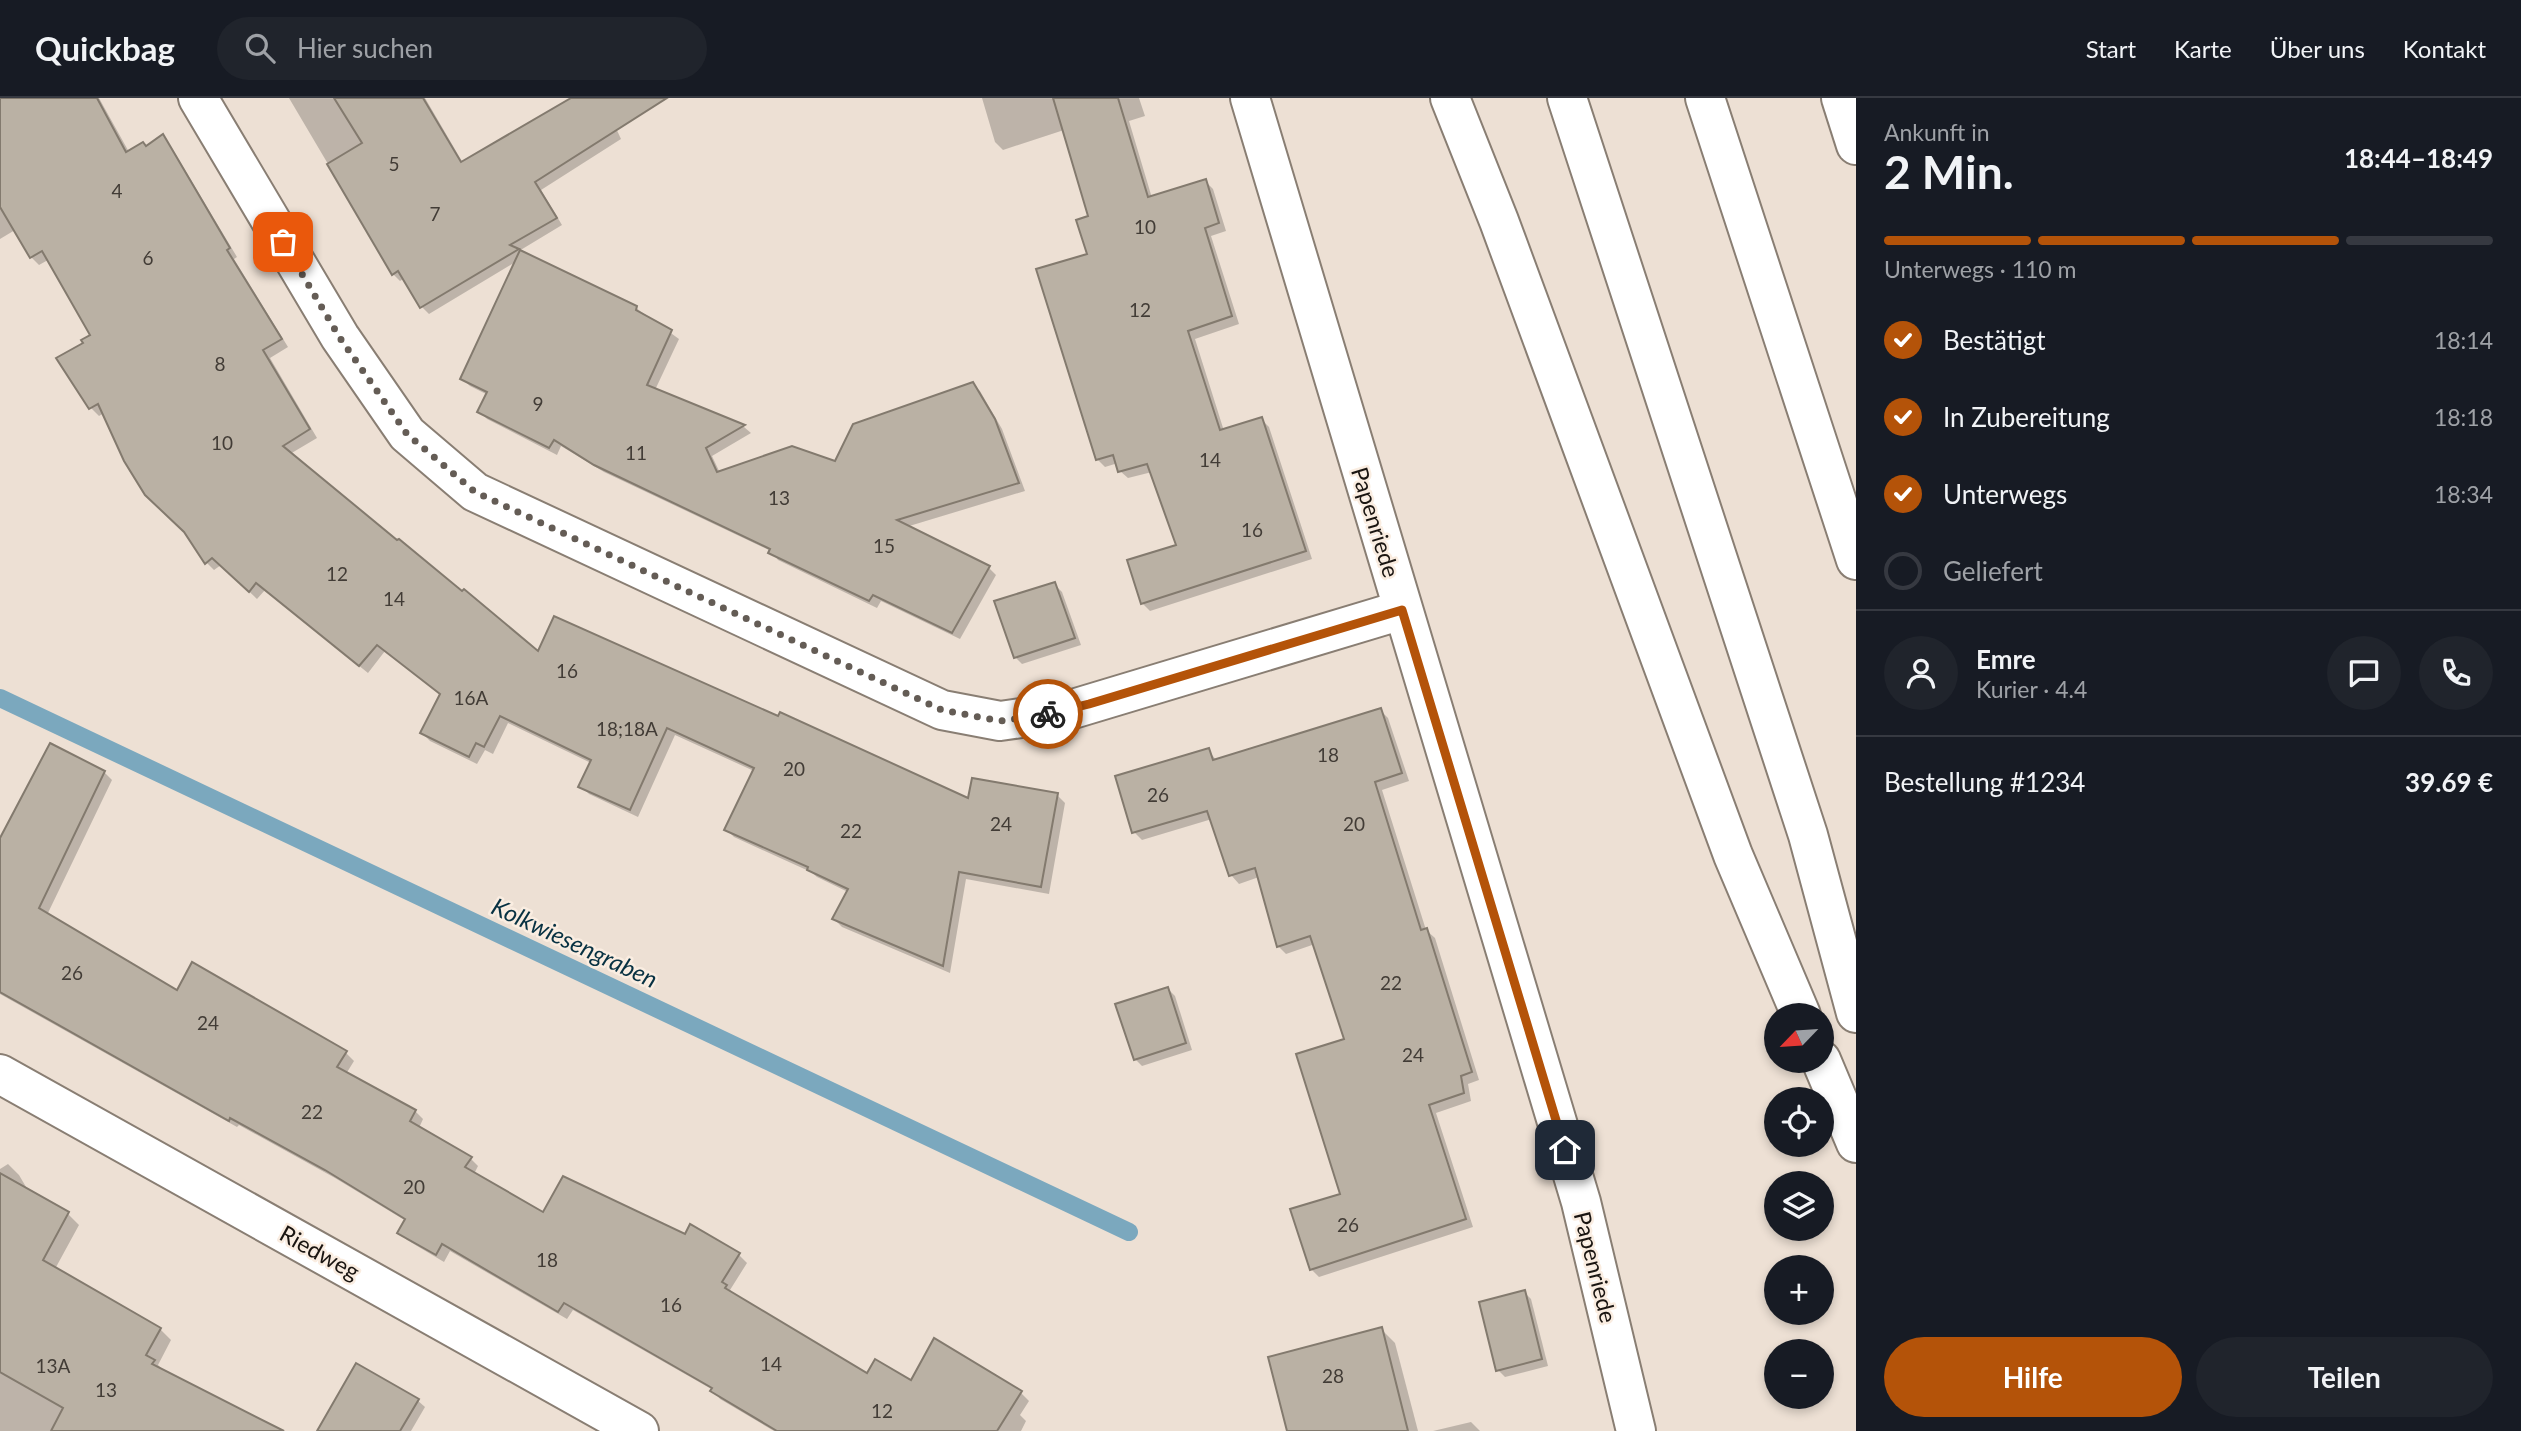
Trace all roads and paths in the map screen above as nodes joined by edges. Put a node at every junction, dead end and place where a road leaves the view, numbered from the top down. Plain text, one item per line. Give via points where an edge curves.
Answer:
1 (198, 98) edge
2 (1250, 98) edge
3 (1450, 98) edge
4 (1567, 98) edge
5 (1705, 98) edge
6 (1841, 98) edge
7 (1856, 145) edge
8 (1856, 560) edge
9 (1402, 610) junction
10 (1796, 1003) edge
11 (1856, 1013) edge
12 (1826, 1073) edge
13 (0, 1074) edge
14 (1856, 1143) edge
15 (639, 1431) edge
16 (1636, 1431) edge

1 - 9 main road via 340,338 407,434 475,492 942,710 1000,721 1063,712
2 - 9 main road, Papenriede
3 - 10 main road via 1733,855
4 - 11 main road via 1808,835
5 - 8 main road
6 - 7 main road
9 - 16 main road, Papenriede via 1581,1202
12 - 14 main road
13 - 15 main road, Riedweg

